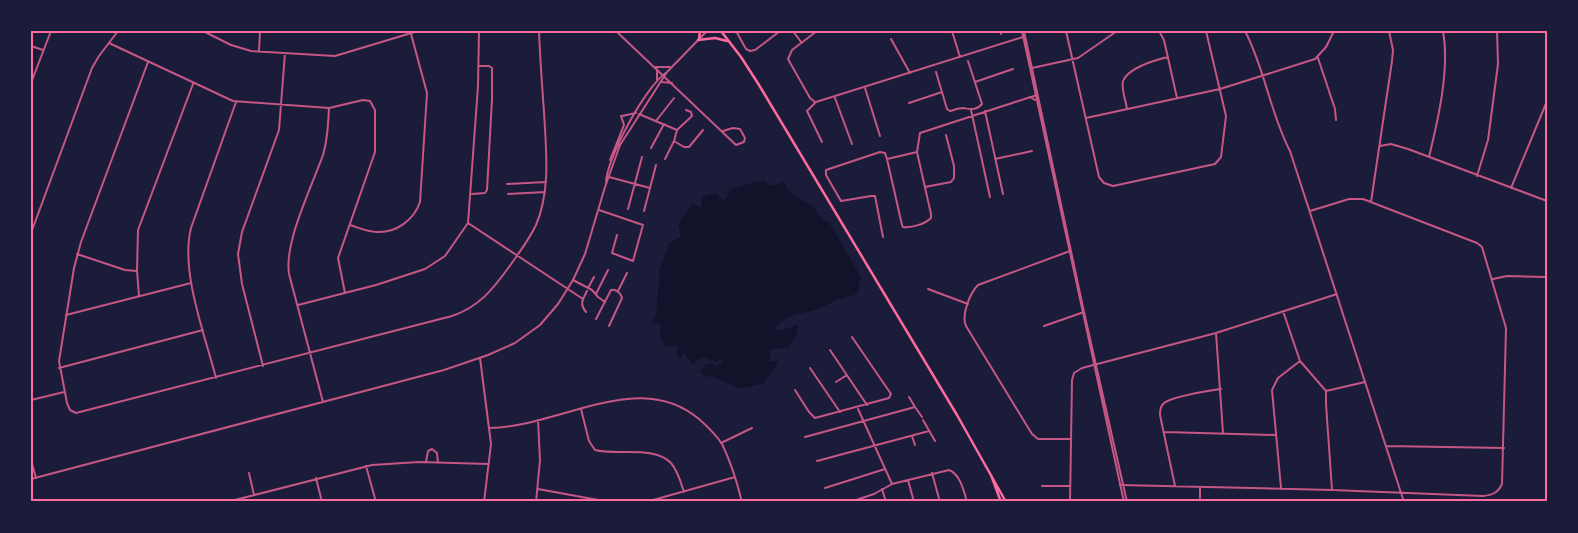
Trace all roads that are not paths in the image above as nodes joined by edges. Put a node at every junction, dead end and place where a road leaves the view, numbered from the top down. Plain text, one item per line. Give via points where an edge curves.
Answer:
1 (51, 31) edge
2 (118, 31) edge
3 (203, 31) edge
4 (260, 31) edge
5 (418, 31) edge
6 (479, 31) edge
7 (538, 31) edge
8 (616, 31) edge
9 (700, 31) edge
10 (707, 31) edge
11 (722, 31) edge
12 (736, 31) edge
13 (780, 31) edge
14 (793, 31) edge
15 (816, 31) edge
16 (952, 31) edge
17 (1023, 31) edge
18 (1066, 31) edge
19 (1117, 31) edge
20 (1159, 31) edge
21 (1206, 31) edge
22 (1245, 31) edge
23 (1334, 31) edge
24 (1389, 31) edge
25 (1443, 31) edge
26 (1497, 31) edge
27 (410, 34) junction
28 (1024, 36) junction
29 (891, 39) dead end
30 (699, 40) junction
31 (729, 41) junction
32 (801, 42) junction
33 (109, 44) junction
34 (31, 46) edge
35 (43, 50) junction
36 (259, 51) junction
37 (285, 53) junction
38 (960, 58) junction
39 (1168, 58) junction
40 (1318, 58) junction
41 (1073, 60) junction
42 (148, 62) junction
43 (968, 62) dead end
44 (479, 66) junction
45 (672, 67) junction
46 (656, 68) junction
47 (1031, 68) junction
48 (1013, 69) dead end
49 (936, 72) dead end
50 (910, 73) junction
51 (664, 76) junction
52 (1263, 77) junction
53 (656, 82) junction
54 (975, 82) junction
55 (31, 83) edge
56 (194, 83) junction
57 (660, 83) junction
58 (672, 83) junction
59 (865, 88) junction
60 (1220, 88) junction
61 (942, 92) junction
62 (1037, 95) junction
63 (1030, 97) junction
64 (674, 98) dead end
65 (835, 98) junction
66 (1176, 98) junction
67 (1037, 101) junction
68 (1547, 101) edge
69 (236, 102) junction
70 (816, 102) junction
71 (909, 103) dead end
72 (282, 105) junction
73 (329, 108) junction
74 (1127, 109) junction
75 (686, 110) dead end
76 (971, 110) junction
77 (985, 111) junction
78 (638, 113) junction
79 (972, 115) junction
80 (1086, 118) junction
81 (1336, 120) dead end
82 (656, 121) junction
83 (664, 124) junction
84 (677, 130) junction
85 (704, 130) dead end
86 (723, 131) junction
87 (946, 135) dead end
88 (880, 136) dead end
89 (674, 141) junction
90 (822, 142) dead end
91 (852, 144) dead end
92 (1380, 146) junction
93 (651, 148) dead end
94 (1032, 151) dead end
95 (917, 152) junction
96 (642, 157) dead end
97 (1429, 157) junction
98 (665, 159) dead end
99 (887, 159) junction
100 (995, 159) junction
101 (610, 162) junction
102 (656, 165) dead end
103 (608, 176) junction
104 (1477, 176) junction
105 (546, 182) junction
106 (635, 183) junction
107 (507, 184) dead end
108 (925, 187) junction
109 (650, 188) junction
110 (1511, 188) junction
111 (545, 192) junction
112 (471, 194) junction
113 (508, 194) dead end
114 (1003, 194) dead end
115 (990, 197) dead end
116 (1547, 201) edge
117 (1371, 202) junction
118 (628, 208) dead end
119 (599, 210) junction
120 (644, 211) dead end
121 (1310, 211) junction
122 (468, 223) junction
123 (350, 225) junction
124 (31, 233) edge
125 (617, 235) dead end
126 (884, 237) dead end
127 (1070, 251) junction
128 (77, 254) junction
129 (517, 255) junction
130 (608, 270) dead end
131 (137, 271) junction
132 (627, 273) dead end
133 (594, 277) dead end
134 (1547, 277) edge
135 (1493, 279) junction
136 (573, 280) junction
137 (191, 283) junction
138 (567, 289) junction
139 (588, 289) junction
140 (928, 289) dead end
141 (618, 292) junction
142 (346, 293) junction
143 (596, 294) junction
144 (1337, 294) junction
145 (139, 296) junction
146 (583, 299) junction
147 (605, 302) junction
148 (968, 304) junction
149 (298, 305) junction
150 (1283, 311) junction
151 (586, 312) dead end
152 (1083, 312) junction
153 (66, 315) junction
154 (596, 319) dead end
155 (609, 326) dead end
156 (1044, 326) dead end
157 (203, 330) junction
158 (1216, 333) junction
159 (852, 337) dead end
160 (830, 350) dead end
161 (310, 353) junction
162 (480, 358) junction
163 (1300, 361) junction
164 (263, 366) junction
165 (1095, 366) junction
166 (59, 368) junction
167 (810, 368) dead end
168 (847, 374) junction
169 (216, 378) junction
170 (836, 382) dead end
171 (1365, 382) junction
172 (1221, 389) junction
173 (794, 390) dead end
174 (1326, 391) junction
175 (64, 392) junction
176 (909, 398) dead end
177 (31, 400) edge
178 (323, 402) junction
179 (867, 405) junction
180 (915, 407) junction
181 (581, 408) junction
182 (858, 408) junction
183 (840, 412) junction
184 (538, 420) junction
185 (864, 421) junction
186 (490, 428) junction
187 (752, 428) dead end
188 (929, 431) junction
189 (1164, 432) junction
190 (1223, 433) junction
191 (1276, 435) junction
192 (912, 436) junction
193 (805, 437) dead end
194 (1071, 439) junction
195 (935, 441) dead end
196 (721, 443) junction
197 (915, 445) dead end
198 (875, 446) junction
199 (1385, 446) junction
200 (1504, 448) junction
201 (31, 460) edge
202 (817, 461) dead end
203 (426, 462) junction
204 (438, 463) junction
205 (489, 464) junction
206 (366, 466) junction
207 (885, 468) junction
208 (249, 473) dead end
209 (932, 473) junction
210 (990, 474) junction
211 (735, 477) junction
212 (36, 478) junction
213 (316, 478) junction
214 (31, 479) edge
215 (908, 480) junction
216 (892, 484) junction
217 (1122, 485) junction
218 (1042, 486) dead end
219 (1070, 486) junction
220 (1175, 486) junction
221 (1200, 487) junction
222 (825, 488) dead end
223 (538, 489) junction
224 (882, 489) junction
225 (1281, 489) junction
226 (1332, 490) junction
227 (684, 492) junction
228 (1401, 494) junction
229 (254, 495) junction
230 (227, 502) edge
231 (322, 502) edge
232 (376, 502) edge
233 (484, 502) edge
234 (536, 502) edge
235 (609, 502) edge
236 (646, 502) edge
237 (742, 502) edge
238 (850, 502) edge
239 (886, 502) edge
240 (914, 502) edge
241 (940, 502) edge
242 (967, 502) edge
243 (1001, 502) edge
244 (1006, 502) edge
245 (1070, 502) edge
246 (1125, 502) edge
247 (1200, 502) edge
248 (1404, 502) edge

1 - 35 street
2 - 33 street
3 - 36 street via 237,47
4 - 36 street
5 - 27 street
6 - 44 street
7 - 105 street
8 - 46 street
9 - 30 main road
10 - 30 street
11 - 31 main road
12 - 13 street via 750,52
14 - 32 street
15 - 32 street
16 - 38 street
17 - 28 street
18 - 41 street
19 - 41 street
20 - 39 street
21 - 60 street
22 - 52 street
23 - 40 street
24 - 92 street via 1392,61
25 - 97 street via 1446,63
26 - 104 street via 1498,64 1488,140
27 - 37 street via 335,56
27 - 123 street via 428,93 419,206 402,225 387,231 370,231
28 - 38 street
28 - 47 street
29 - 50 street
30 - 31 main road via 715,38
30 - 45 street
31 - 210 main road via 957,414
32 - 70 street via 788,59 810,98
33 - 42 street
33 - 124 street via 92,68
34 - 35 street
35 - 55 street
36 - 37 street
37 - 72 street
38 - 50 street
39 - 66 street
39 - 74 street via 1146,63 1125,79 1123,89
40 - 52 street
40 - 81 street
41 - 47 street
41 - 80 street
42 - 56 street
42 - 128 street
43 - 54 street
44 - 112 street
44 - 112 street via 492,68 487,190 482,194
45 - 46 street
45 - 51 street
46 - 51 street
46 - 53 street
47 - 62 street
48 - 54 street
49 - 61 street
50 - 59 street
51 - 53 street
51 - 57 street
51 - 58 street
52 - 60 street
52 - 121 street
53 - 78 street
54 - 76 street via 982,105
56 - 69 street
56 - 131 street via 138,230
57 - 58 street
57 - 78 street
58 - 86 street
59 - 65 street
59 - 88 street
60 - 66 street
60 - 80 street via 1226,116 1221,157 1215,164 1106,185 1099,177
61 - 71 street
61 - 76 street via 949,110
62 - 63 street
62 - 67 street
62 - 127 street
63 - 67 street
63 - 77 street
64 - 82 street
65 - 70 street
65 - 91 street
66 - 74 street
67 - 127 street
68 - 110 street
69 - 72 street
69 - 137 street via 190,233
70 - 90 street via 808,113
72 - 73 street
72 - 164 street via 277,139 242,232 238,254 242,284
73 - 123 street via 366,100 375,110 374,158
73 - 149 street via 328,137 289,254 289,274
74 - 80 street
75 - 84 street via 692,116
76 - 79 street
77 - 79 street
77 - 100 street
78 - 82 street
78 - 101 street
78 - 101 street via 621,116 624,125
78 - 103 street
79 - 95 street via 922,132
79 - 115 street
82 - 83 street
83 - 84 street
83 - 93 street
84 - 89 street
85 - 89 street via 689,147
86 - 86 street via 740,128 744,142 736,145
87 - 108 street via 954,178 951,182
89 - 98 street
92 - 97 street via 1396,145
92 - 117 street
94 - 100 street
95 - 99 street
95 - 108 street
96 - 106 street
97 - 104 street
99 - 108 street via 904,227 930,219
99 - 126 street via 880,152 826,170 825,174 841,201 875,196
100 - 114 street
101 - 103 street
102 - 109 street
103 - 106 street
103 - 119 street
104 - 110 street
105 - 107 street
105 - 111 street
106 - 109 street
106 - 118 street
109 - 120 street
110 - 116 street
111 - 113 street
111 - 129 street via 536,224
112 - 122 street
117 - 121 street via 1349,199
117 - 135 street via 1480,244
119 - 125 street via 643,226 633,261 612,253
119 - 136 street
121 - 144 street
122 - 129 street
122 - 142 street via 450,251 434,264 405,277
123 - 142 street via 338,258
127 - 148 street via 978,285
127 - 152 street
128 - 131 street
128 - 153 street
129 - 138 street
129 - 161 street via 489,293 465,311
130 - 143 street
131 - 145 street
132 - 141 street
133 - 139 street
134 - 135 street
135 - 200 street via 1506,328
136 - 138 street
136 - 139 street
137 - 145 street
137 - 157 street
138 - 146 street
138 - 162 street via 558,304 530,333
139 - 143 street
139 - 146 street
140 - 148 street
141 - 147 street via 611,290
141 - 155 street via 622,298
142 - 149 street
143 - 147 street
144 - 150 street
144 - 171 street
145 - 153 street
146 - 151 street via 581,306
147 - 154 street
148 - 194 street via 964,323 1032,434 1042,440
149 - 161 street
150 - 158 street
150 - 163 street
152 - 156 street
152 - 165 street
153 - 166 street
157 - 166 street
157 - 169 street
158 - 165 street
158 - 172 street
159 - 179 street via 891,394 889,398
160 - 168 street
161 - 164 street
161 - 178 street
162 - 178 street
162 - 186 street
163 - 174 street
163 - 191 street via 1278,378 1272,390
164 - 169 street
165 - 194 street via 1078,370 1073,376
165 - 217 street
166 - 175 street
167 - 183 street
168 - 170 street
168 - 179 street
169 - 175 street via 80,413 68,408
171 - 174 street
171 - 199 street
172 - 189 street via 1165,402 1160,415
172 - 190 street
173 - 183 street via 815,418
174 - 226 street
175 - 177 street
176 - 180 street
178 - 212 street
179 - 182 street
180 - 185 street
180 - 188 street
181 - 184 street
181 - 196 street via 628,398 659,399 690,411
181 - 227 street via 589,441 595,450 645,453 664,458 675,470
182 - 183 street
182 - 185 street
184 - 186 street
184 - 223 street
185 - 193 street
185 - 198 street
186 - 205 street
187 - 196 street
188 - 192 street
188 - 195 street
189 - 190 street
189 - 220 street
190 - 191 street
191 - 225 street
192 - 197 street
192 - 198 street
194 - 219 street
196 - 211 street
198 - 202 street
198 - 207 street
199 - 200 street
199 - 228 street
200 - 228 street via 1502,484 1492,495
201 - 212 street
203 - 204 street
203 - 204 street via 432,449 437,453
203 - 206 street
204 - 205 street
205 - 233 street
206 - 213 street
206 - 232 street
207 - 216 street
207 - 222 street
208 - 229 street
209 - 215 street
209 - 241 street
209 - 242 street via 949,470 956,475
210 - 243 main road
210 - 244 main road
211 - 227 street
211 - 237 street
212 - 214 street
213 - 229 street
213 - 231 street
215 - 216 street
215 - 240 street
216 - 224 street
217 - 220 street
217 - 246 street
218 - 219 street
219 - 245 street
220 - 221 street
221 - 225 street
221 - 247 street
223 - 234 street
223 - 235 street
224 - 238 street
224 - 239 street
225 - 226 street
226 - 228 street
227 - 236 street
228 - 248 street
229 - 230 street

